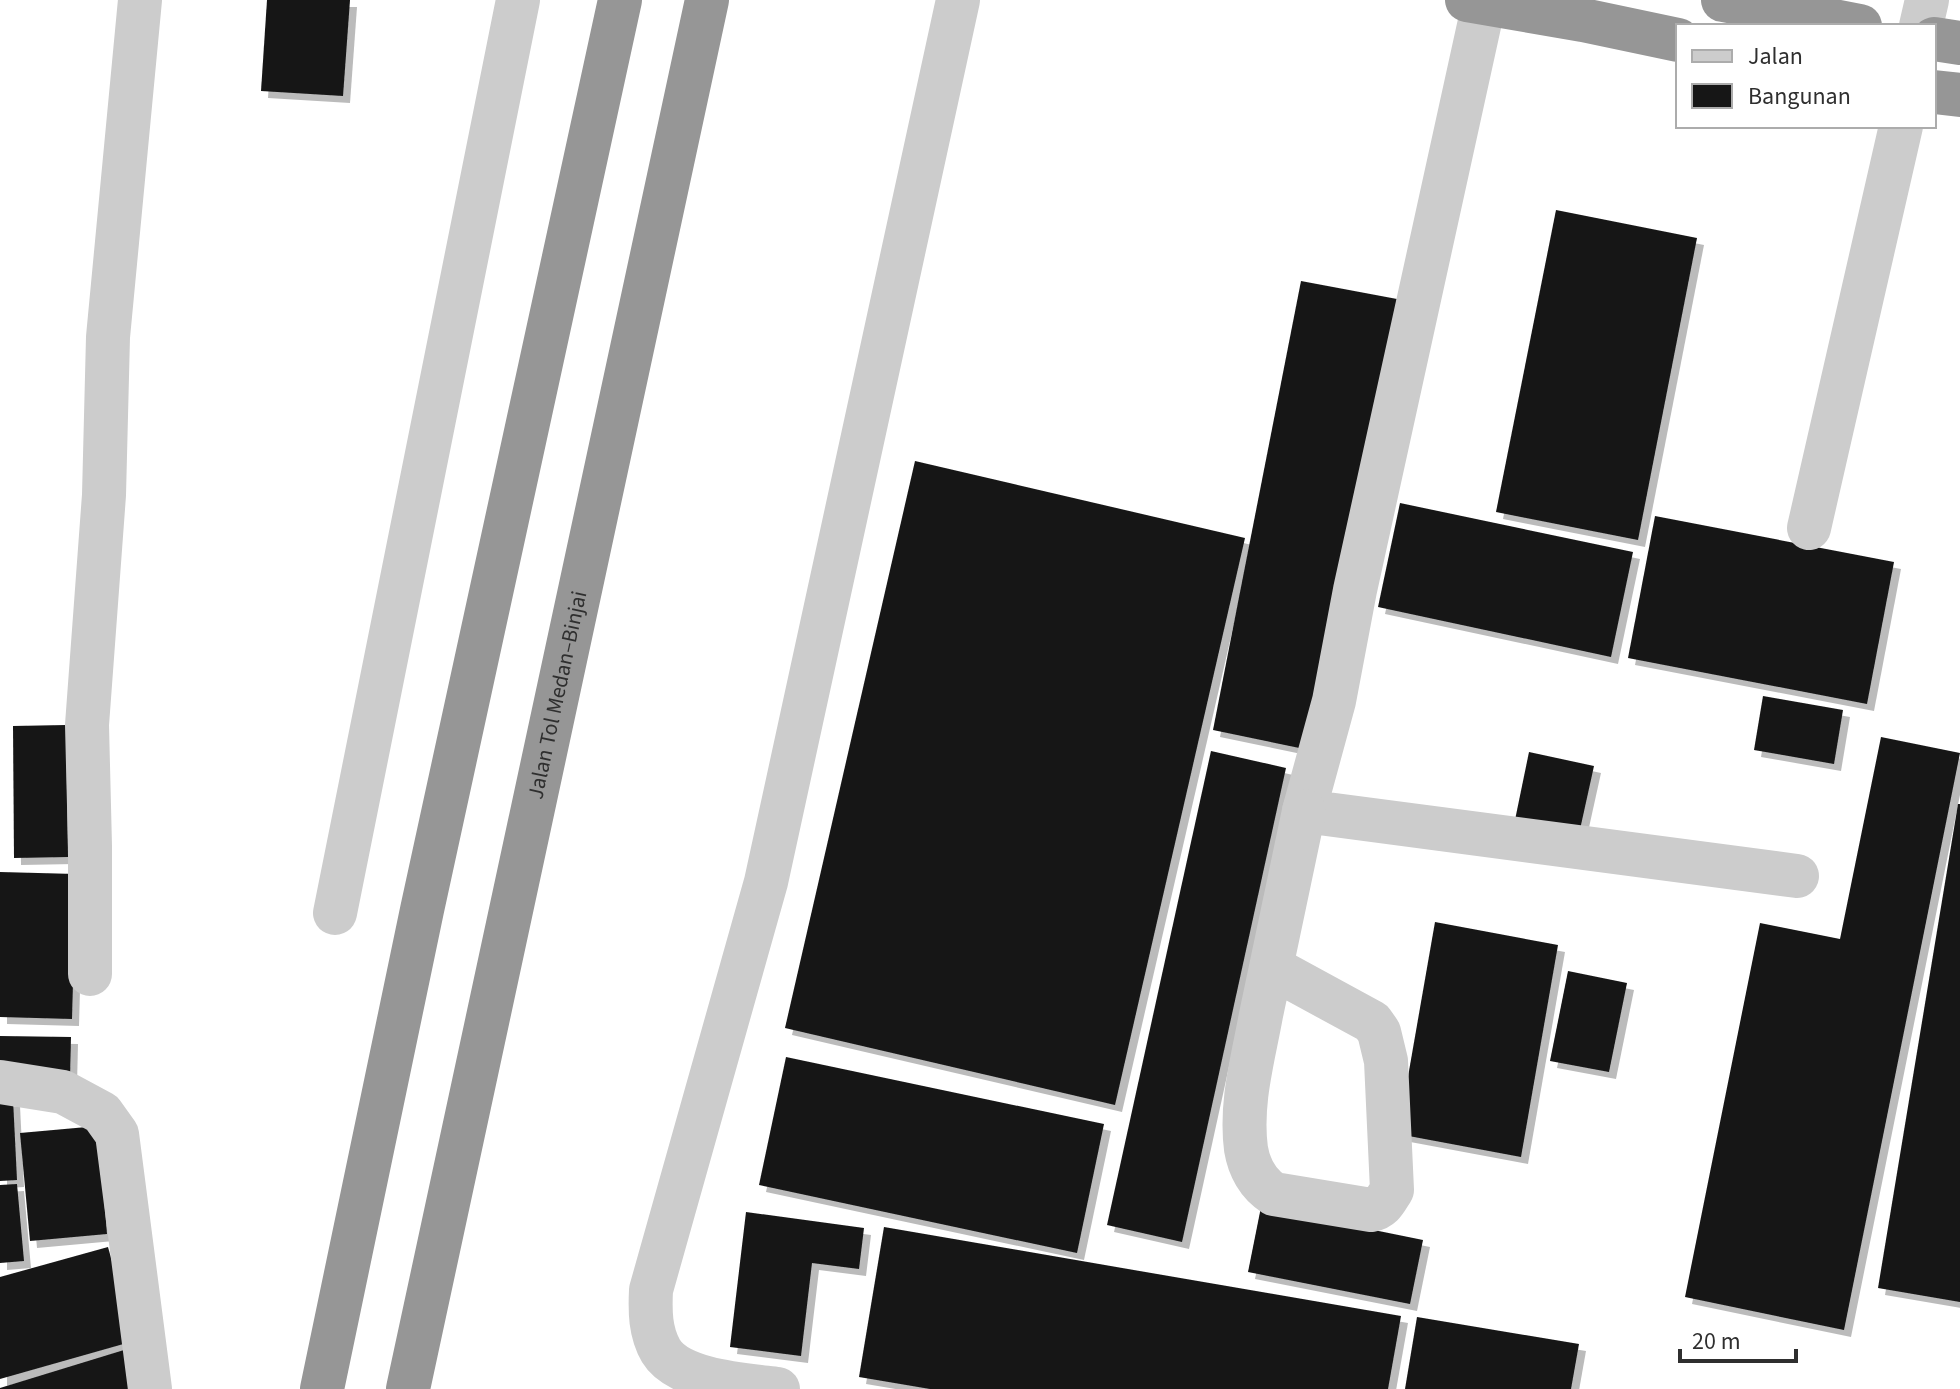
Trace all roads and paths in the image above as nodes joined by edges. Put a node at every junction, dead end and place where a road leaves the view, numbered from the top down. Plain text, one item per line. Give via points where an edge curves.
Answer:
1 (140, 0) edge
2 (518, 0) edge
3 (620, 0) edge
4 (707, 0) edge
5 (958, 0) edge
6 (1723, 0) edge
7 (1927, 0) edge
8 (1475, 2) edge
9 (1849, 24) edge
10 (1921, 24) edge
11 (1936, 39) edge
12 (1676, 40) edge
13 (1960, 43) edge
14 (1936, 92) edge
15 (1960, 95) edge
16 (1901, 128) edge
17 (1809, 528) dead end
18 (1304, 811) junction
19 (1797, 876) dead end
20 (335, 913) dead end
21 (1271, 967) junction
22 (90, 974) dead end
23 (0, 1082) edge
24 (150, 1389) edge
25 (322, 1389) edge
26 (408, 1389) edge
27 (778, 1389) edge

1 - 22 lane via 108,337 104,495 87,725
2 - 20 lane
3 - 25 highway
4 - 26 highway, Jalan Tol Medan–Binjai
5 - 27 lane via 766,882 651,1290 651,1324 662,1352 673,1362 713,1380
6 - 9 highway
7 - 10 lane
8 - 12 highway
8 - 18 lane via 1334,701
11 - 13 highway
14 - 15 highway
16 - 17 lane
18 - 19 lane
18 - 21 lane
21 - 21 lane via 1244,1102 1252,1170 1274,1194 1377,1209 1392,1190 1386,1061 1379,1032 1372,1022
23 - 24 lane via 63,1092 102,1113 117,1134

